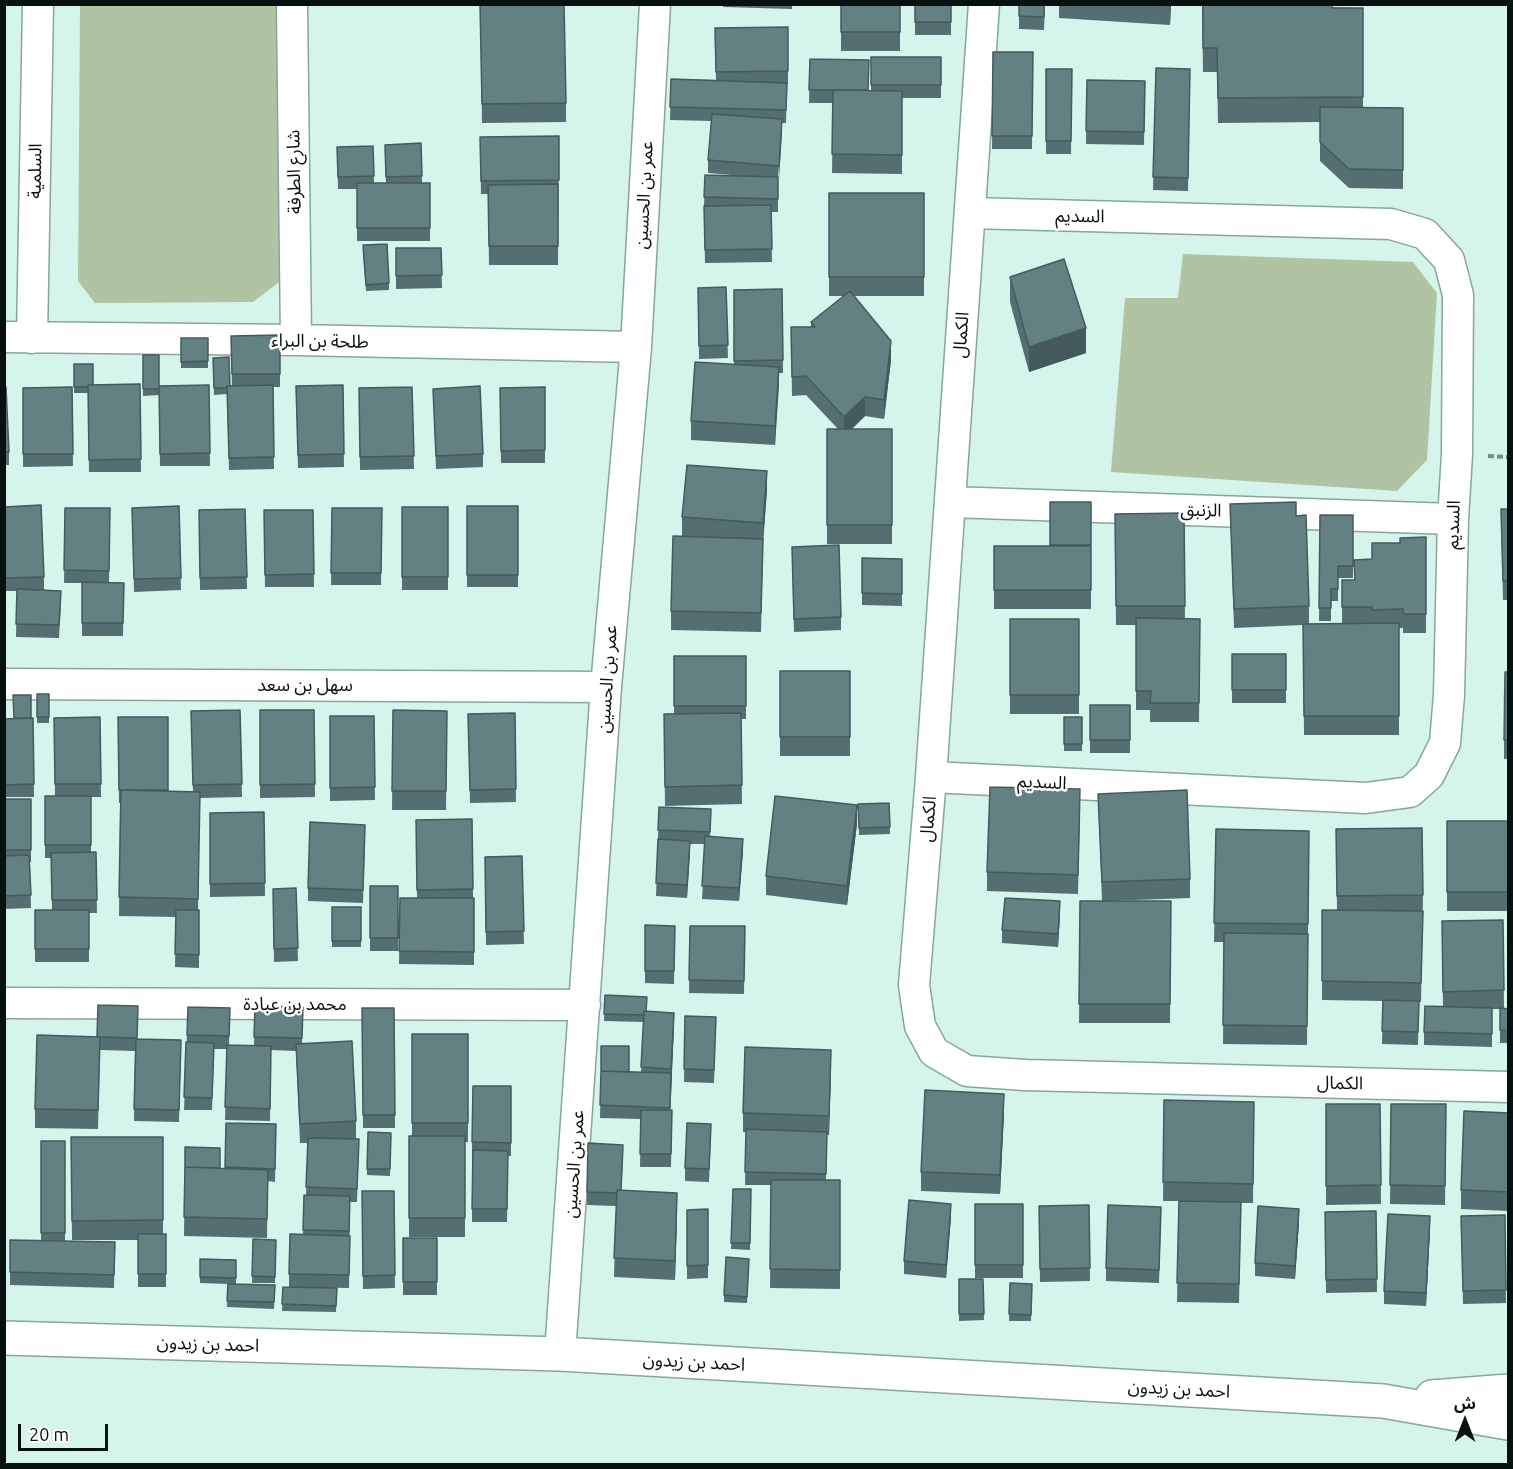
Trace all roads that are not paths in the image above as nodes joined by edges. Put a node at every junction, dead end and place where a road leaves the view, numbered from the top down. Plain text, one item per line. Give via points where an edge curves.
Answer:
1 (38, 4) edge
2 (292, 4) edge
3 (655, 4) edge
4 (984, 4) edge
5 (970, 213) junction
6 (18, 338) edge
7 (296, 340) junction
8 (636, 347) junction
9 (950, 502) junction
10 (1453, 519) junction
11 (4, 684) edge
12 (606, 687) junction
13 (931, 777) junction
14 (4, 1003) edge
15 (585, 1005) junction
16 (1509, 1087) edge
17 (4, 1338) edge
18 (560, 1354) junction
19 (1509, 1391) edge
20 (1383, 1401) junction
21 (1509, 1423) edge

1 - 6 street, السلمية
2 - 7 street, شارع الطرفة
3 - 8 street, عمر بن الحسين
4 - 5 street, الكمال
5 - 9 street, الكمال
5 - 10 street, السديم via 1391,224 1425,234 1449,260 1458,295
6 - 7 street, طلحة بن البراء
7 - 8 street, طلحة بن البراء
8 - 12 street, عمر بن الحسين
9 - 10 street, الزنبق
9 - 13 street, الكمال
10 - 13 street, السديم via 1445,743 1429,775 1410,792 1366,798
11 - 12 street, سهل بن سعد
12 - 15 street, عمر بن الحسين
13 - 16 street, الكمال via 914,985 920,1026 934,1052 967,1071
14 - 15 street, محمد بن عبادة
15 - 18 street, عمر بن الحسين
17 - 18 street, احمد بن زيدون
18 - 20 street, احمد بن زيدون
19 - 20 street, احمد بن زيدون
20 - 21 street, احمد بن زيدون

